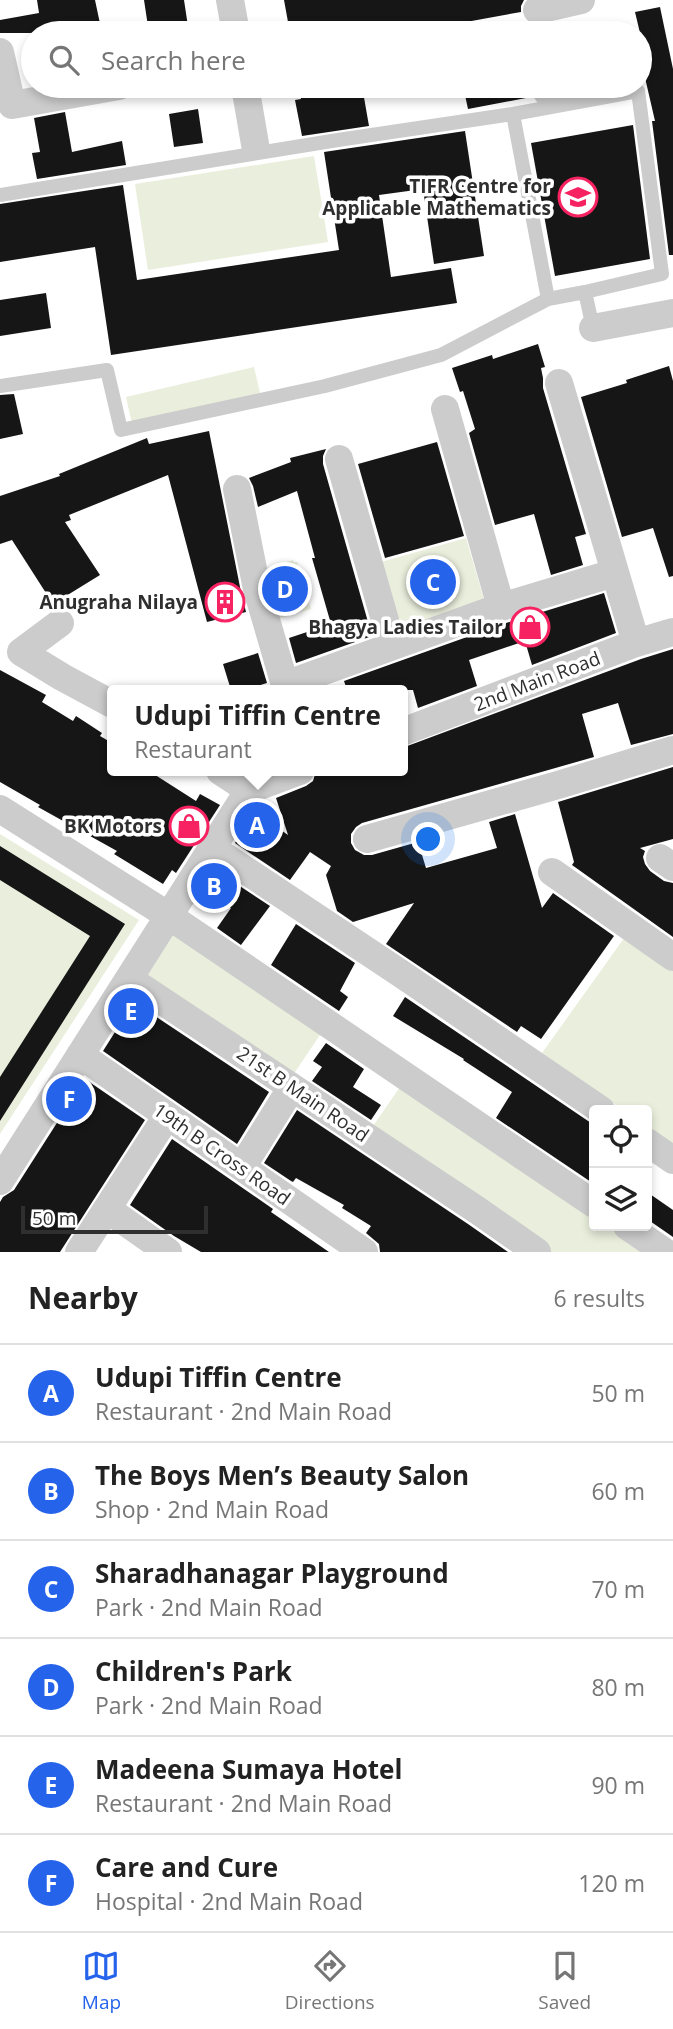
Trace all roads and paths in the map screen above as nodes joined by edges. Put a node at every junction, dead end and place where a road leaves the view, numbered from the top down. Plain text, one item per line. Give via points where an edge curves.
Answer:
1 (230, 0) edge
2 (581, 0) edge
3 (537, 14) edge
4 (234, 21) edge
5 (0, 52) edge
6 (55, 98) edge
7 (247, 98) edge
8 (600, 98) edge
9 (639, 98) edge
10 (513, 114) junction
11 (255, 144) dead end
12 (0, 195) edge
13 (585, 292) junction
14 (548, 299) junction
15 (673, 313) edge
16 (593, 328) joint
17 (559, 383) dead end
18 (0, 386) edge
19 (445, 409) dead end
20 (338, 458) dead end
21 (237, 489) dead end
22 (614, 573) junction
23 (501, 607) junction
24 (60, 623) dead end
25 (673, 632) edge
26 (636, 643) junction
27 (393, 645) junction
28 (10, 646) edge
29 (275, 685) edge
30 (284, 685) edge
31 (107, 701) edge
32 (408, 730) edge
33 (673, 750) edge
34 (228, 776) edge
35 (287, 776) edge
36 (249, 790) junction
37 (0, 808) edge
38 (367, 839) dead end
39 (212, 848) junction
40 (551, 873) dead end
41 (169, 916) junction
42 (673, 957) edge
43 (129, 979) junction
44 (80, 1055) junction
45 (292, 1087) junction
46 (594, 1105) edge
47 (167, 1116) junction
48 (652, 1145) edge
49 (673, 1160) edge
50 (242, 1167) junction
51 (0, 1181) edge
52 (589, 1201) edge
53 (107, 1209) junction
54 (634, 1231) edge
55 (79, 1252) edge
56 (168, 1252) edge
57 (364, 1252) edge
58 (537, 1252) edge
59 (665, 1252) edge

1 - 4 street
2 - 3 street
5 - 6 street via 12,106
7 - 11 street
8 - 10 lane
9 - 13 lane via 662,274
10 - 12 lane
10 - 14 lane
13 - 14 lane
13 - 16 lane
14 - 18 lane via 441,355 325,387 121,430 107,370
15 - 16 street
17 - 22 street
19 - 23 street
20 - 27 street
21 - 29 street
22 - 23 street
22 - 26 street
23 - 27 street
24 - 28 street
25 - 26 street, 2nd Main Road
26 - 32 street, 2nd Main Road
27 - 30 street
28 - 31 street
33 - 38 street
34 - 36 street
35 - 36 street
36 - 39 street
37 - 41 street
39 - 41 street
39 - 46 street
40 - 42 street
41 - 43 street
41 - 52 street
43 - 44 street
43 - 45 street, 21st B Main Road
44 - 47 street, 19th B Cross Road
44 - 51 street
45 - 50 street
45 - 58 street, 21st B Main Road
47 - 50 street, 19th B Cross Road
47 - 53 street
48 - 49 street
50 - 57 street, 19th B Cross Road
53 - 55 street
53 - 56 street
54 - 59 street

